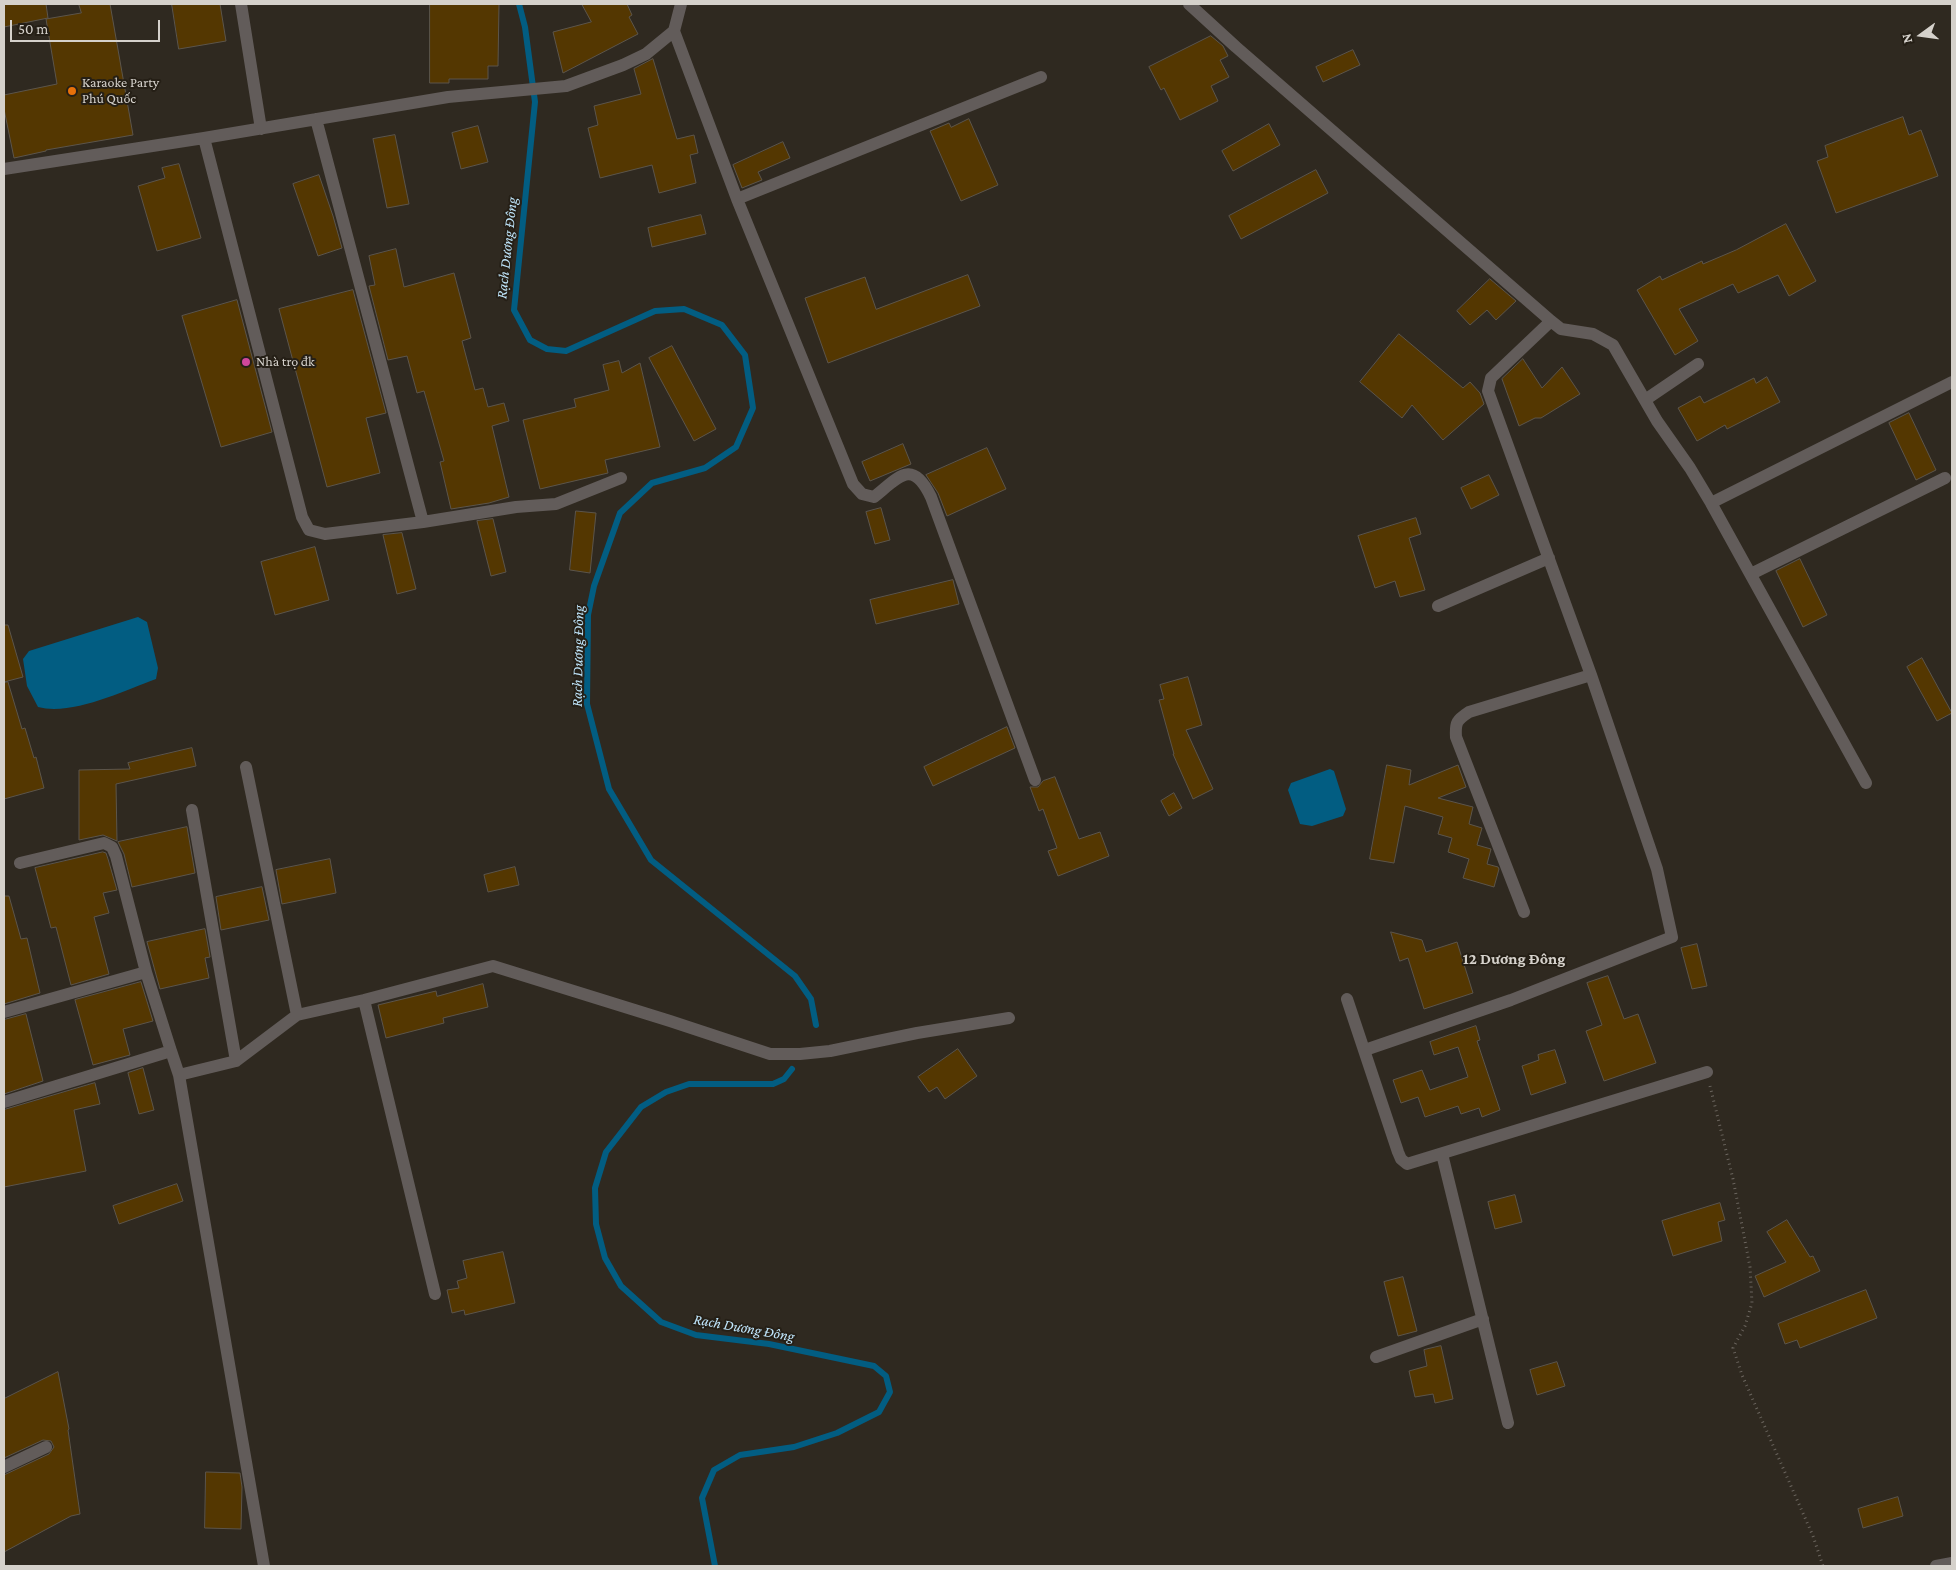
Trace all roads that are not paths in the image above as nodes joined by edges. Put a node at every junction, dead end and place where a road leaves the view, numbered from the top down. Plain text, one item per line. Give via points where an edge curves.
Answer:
1 (241, 4) edge
2 (681, 4) edge
3 (1189, 4) edge
4 (674, 31) junction
5 (1042, 77) dead end
6 (316, 119) junction
7 (261, 129) junction
8 (204, 138) junction
9 (4, 169) edge
10 (737, 198) junction
11 (1552, 321) junction
12 (1698, 364) dead end
13 (1952, 382) edge
14 (1645, 400) junction
15 (621, 478) dead end
16 (1944, 478) dead end
17 (1711, 503) junction
18 (423, 522) junction
19 (1549, 558) junction
20 (1751, 574) junction
21 (1438, 606) dead end
22 (1591, 675) junction
23 (246, 767) dead end
24 (1035, 780) dead end
25 (1866, 783) dead end
26 (192, 810) dead end
27 (20, 863) dead end
28 (1524, 912) dead end
29 (146, 972) junction
30 (1347, 999) dead end
31 (364, 1000) junction
32 (4, 1012) edge
33 (297, 1015) junction
34 (1009, 1018) dead end
35 (1365, 1050) junction
36 (170, 1051) junction
37 (236, 1061) junction
38 (1707, 1072) road end
39 (179, 1075) junction
40 (4, 1102) edge
41 (1442, 1154) junction
42 (435, 1294) dead end
43 (1483, 1319) junction
44 (1376, 1357) dead end
45 (1508, 1423) dead end
46 (46, 1447) dead end
47 (4, 1467) edge
48 (1952, 1563) edge
49 (264, 1566) edge
50 (1936, 1566) edge

1 - 7 street
2 - 4 street
3 - 11 street
4 - 6 street via 646,54 566,86 448,97
4 - 10 street
5 - 10 street
6 - 7 street
6 - 18 street
7 - 8 street
8 - 9 street
8 - 18 street via 299,507 309,530 325,534
10 - 24 street via 853,484 862,494 874,497 900,476 909,474 924,482
11 - 14 street via 1561,329 1593,334 1613,345
11 - 19 street via 1491,378 1488,391
12 - 14 street
13 - 17 street
14 - 17 street
15 - 18 street via 556,504
16 - 20 street
17 - 20 street
19 - 21 street
19 - 22 street
20 - 25 street
22 - 28 street via 1470,712 1458,719 1455,727 1456,737
22 - 35 street via 1657,869 1672,937 1511,1000
23 - 33 street
26 - 37 street
27 - 29 street via 104,843 112,847
29 - 32 street
29 - 36 street
30 - 35 street
31 - 33 street
31 - 34 street via 493,966 770,1054 830,1051
31 - 42 street
33 - 37 street
35 - 41 street via 1401,1159 1407,1164
36 - 39 street
36 - 40 street
37 - 39 street
38 - 41 street
39 - 49 street
41 - 43 street
43 - 44 street
43 - 45 street
46 - 47 street
48 - 50 street

